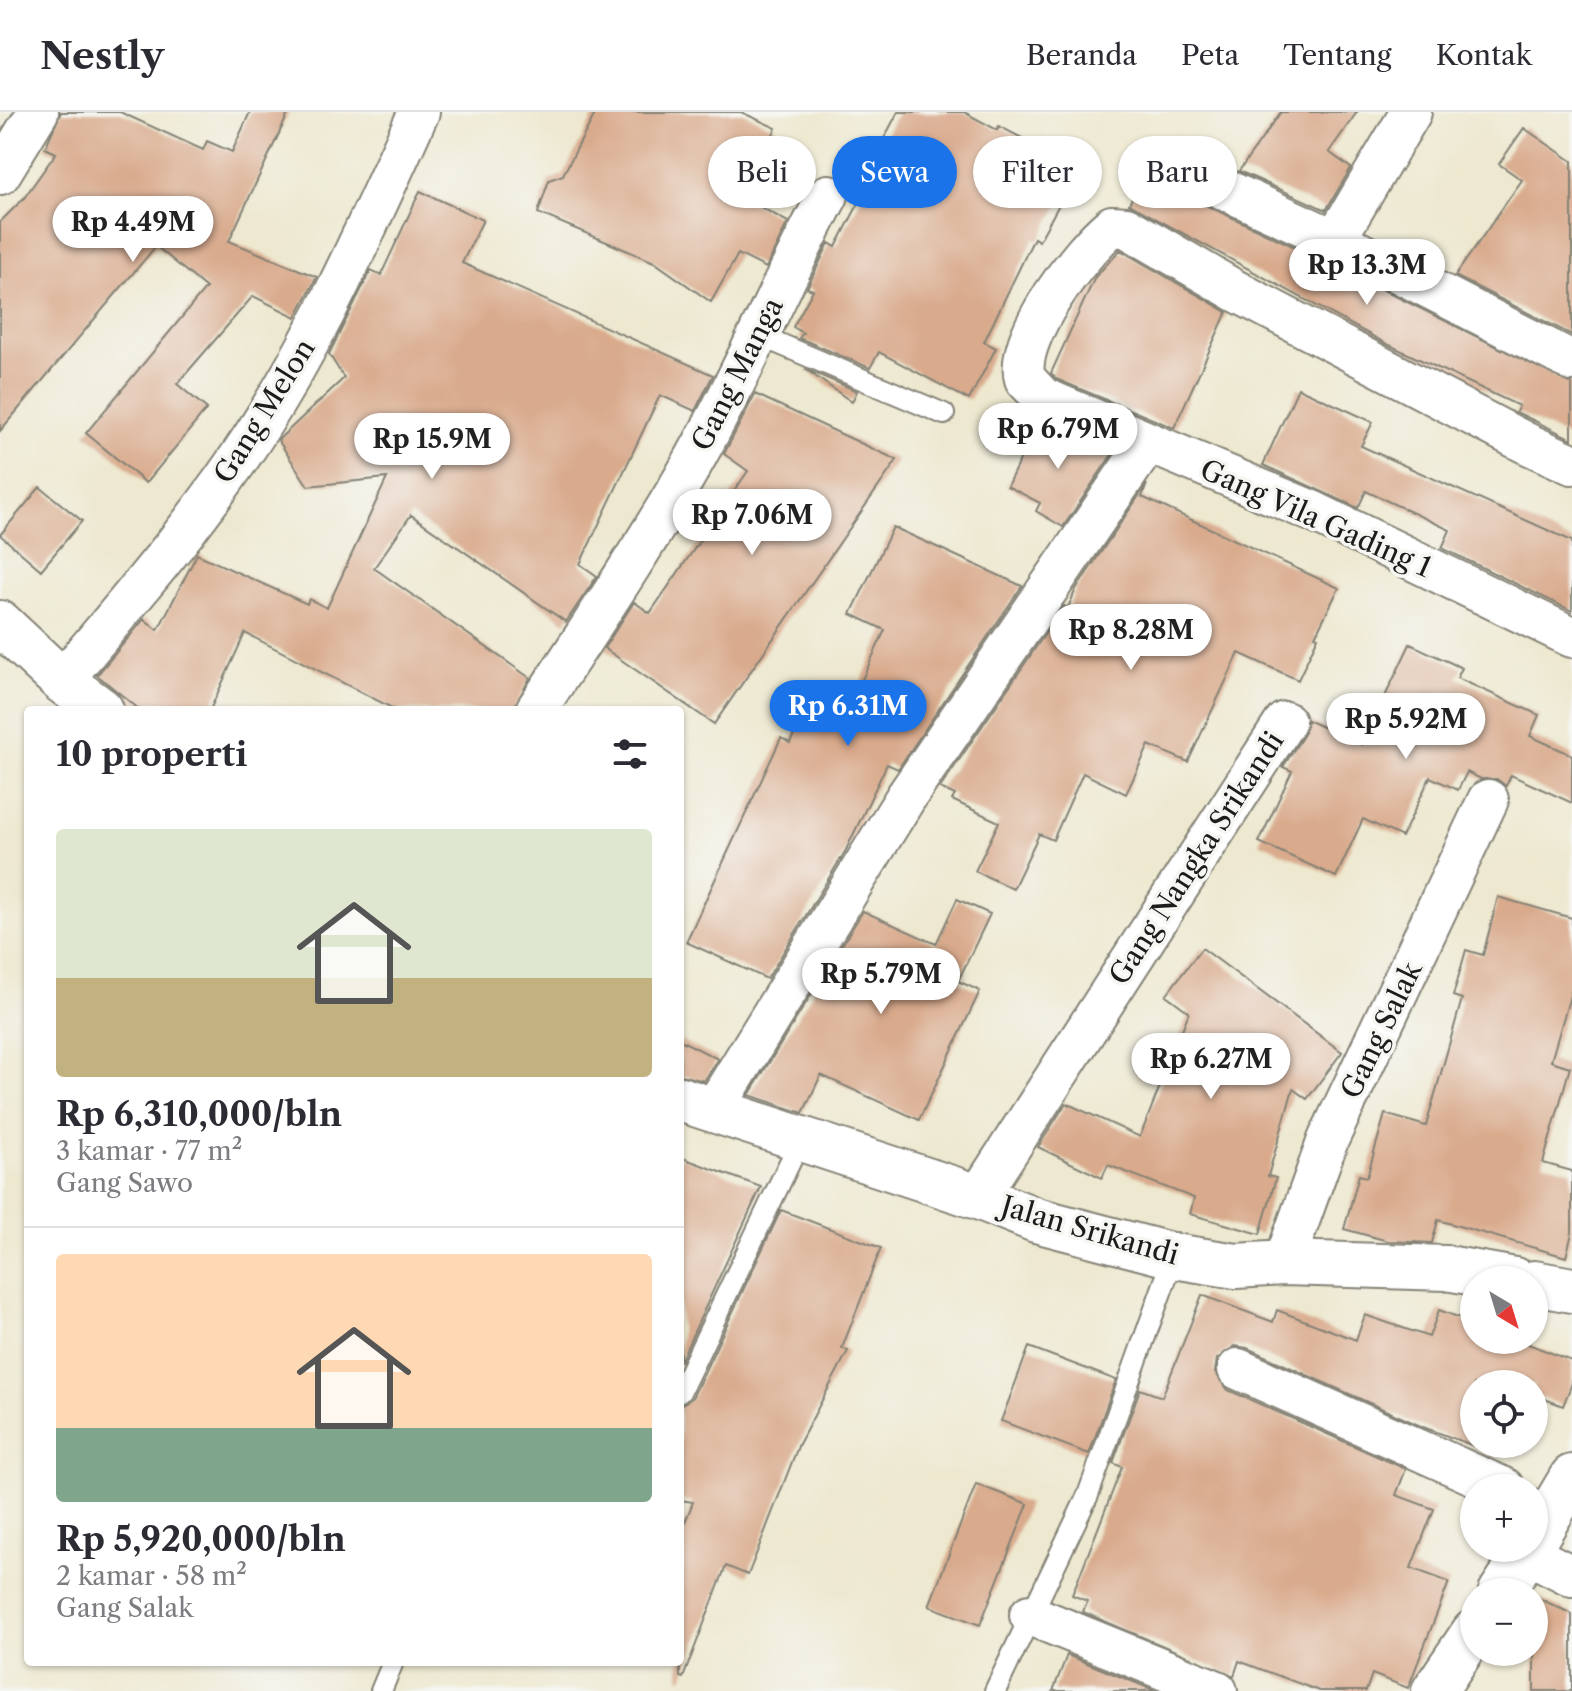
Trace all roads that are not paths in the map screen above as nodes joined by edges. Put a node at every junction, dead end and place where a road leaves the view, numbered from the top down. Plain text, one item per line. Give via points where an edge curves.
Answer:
1 (38, 112) edge
2 (419, 112) edge
3 (1411, 112) edge
4 (0, 174) edge
5 (828, 195) dead end
6 (1237, 195) edge
7 (1335, 240) junction
8 (761, 336) junction
9 (1572, 361) edge
10 (944, 414) dead end
11 (1147, 444) junction
12 (1572, 464) edge
13 (0, 623) edge
14 (1572, 637) edge
15 (62, 681) junction
16 (96, 706) edge
17 (539, 706) edge
18 (1285, 722) dead end
19 (1488, 800) dead end
20 (697, 1104) edge
21 (801, 1139) junction
22 (978, 1197) junction
23 (1174, 1256) junction
24 (1284, 1263) junction
25 (1460, 1270) edge
26 (1548, 1286) edge
27 (1572, 1290) edge
28 (1238, 1369) dead end
29 (684, 1384) edge
30 (1473, 1474) edge
31 (1548, 1534) edge
32 (1572, 1576) edge
33 (1030, 1615) junction
34 (1460, 1653) edge
35 (391, 1666) edge
36 (381, 1691) edge
37 (995, 1691) edge
38 (1217, 1691) edge
39 (1434, 1691) edge

1 - 4 street
2 - 15 street, Gang Melon via 301,358 253,438
3 - 7 street
5 - 8 street, Gang Manga
6 - 7 street
7 - 9 street
8 - 10 lane
8 - 17 street, Gang Manga via 684,478
11 - 12 street, Gang Vila Gading 1 via 1043,398 1023,373 1028,348 1059,287 1112,226 1126,227 1236,291
11 - 14 street, Gang Vila Gading 1 via 1314,512
11 - 20 street
13 - 15 street
15 - 16 street
18 - 22 street, Gang Nangka Srikandi
19 - 24 street, Gang Salak via 1328,1140
20 - 21 street, Jalan Srikandi
21 - 22 street, Jalan Srikandi
21 - 29 lane
22 - 23 street, Jalan Srikandi via 1036,1220
23 - 24 street, Jalan Srikandi via 1236,1266
23 - 33 lane via 1088,1495
24 - 25 street, Jalan Srikandi
26 - 27 street
28 - 30 street
31 - 32 street
33 - 37 lane
33 - 38 street
34 - 39 street
35 - 36 lane

